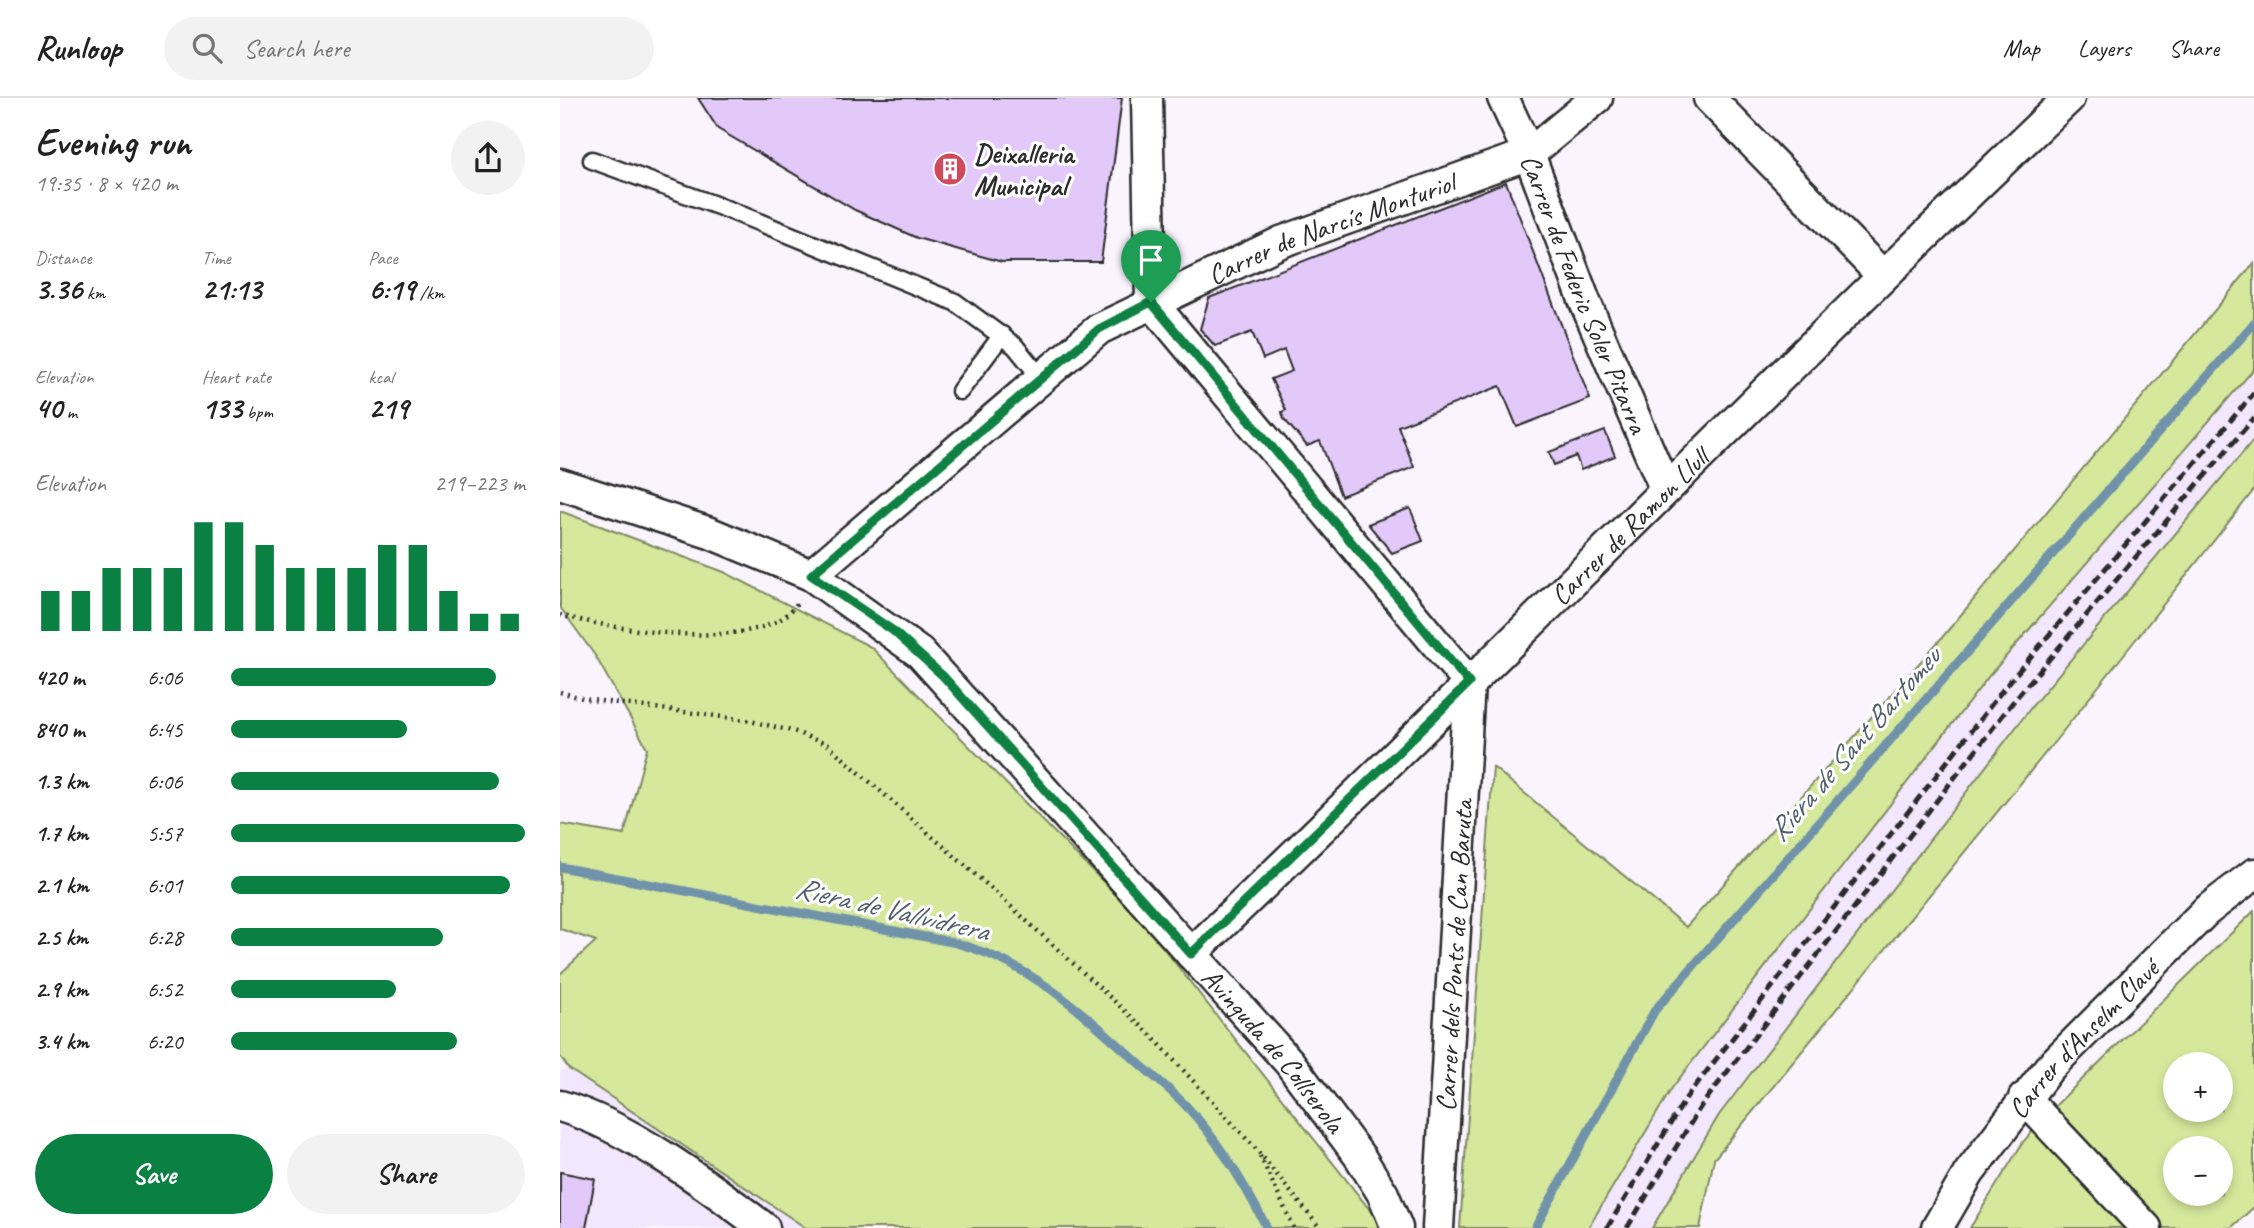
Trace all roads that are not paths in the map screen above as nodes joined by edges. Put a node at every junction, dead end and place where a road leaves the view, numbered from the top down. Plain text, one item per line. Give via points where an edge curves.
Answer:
1 (1147, 98) edge
2 (1503, 98) edge
3 (1597, 98) edge
4 (1709, 98) edge
5 (2069, 98) edge
6 (1529, 154) junction
7 (592, 160) dead end
8 (1882, 275) junction
9 (1151, 302) junction
10 (1002, 335) junction
11 (1041, 378) junction
12 (960, 391) dead end
13 (560, 484) edge
14 (1665, 488) junction
15 (811, 575) junction
16 (1469, 683) junction
17 (2248, 890) edge
18 (1191, 954) junction
19 (2024, 1098) junction
20 (560, 1105) edge
21 (764, 1228) edge
22 (1397, 1228) edge
23 (1438, 1228) edge
24 (1937, 1228) edge
25 (2146, 1228) edge

1 - 9 street
2 - 6 street, Carrer de Federic Soler Pitarra
3 - 6 street, Carrer de Narcís Monturiol
4 - 8 street
5 - 8 street, Carrer de Ramon Llull
6 - 9 street, Carrer de Narcís Monturiol via 1281,242
6 - 14 street, Carrer de Federic Soler Pitarra via 1585,302
7 - 10 lane via 955,302
8 - 14 street, Carrer de Ramon Llull
9 - 11 street, Carrer de Narcís Monturiol via 1099,329
9 - 16 street
10 - 11 lane
10 - 12 lane
11 - 15 street, Carrer de Narcís Monturiol
13 - 15 street, Avinguda de Collserola via 710,533
14 - 16 street, Carrer de Ramon Llull
15 - 18 street, Avinguda de Collserola via 892,630 943,676
16 - 18 street, Carrer de Ramon Llull
16 - 23 street, Carrer dels Ponts de Can Baruta
17 - 19 street, Carrer d'Anselm Clavé via 2166,950
18 - 22 street, Avinguda de Collserola via 1326,1110 1382,1194
19 - 24 street, Carrer d'Anselm Clavé via 1969,1173
19 - 25 street
20 - 21 street via 669,1161

